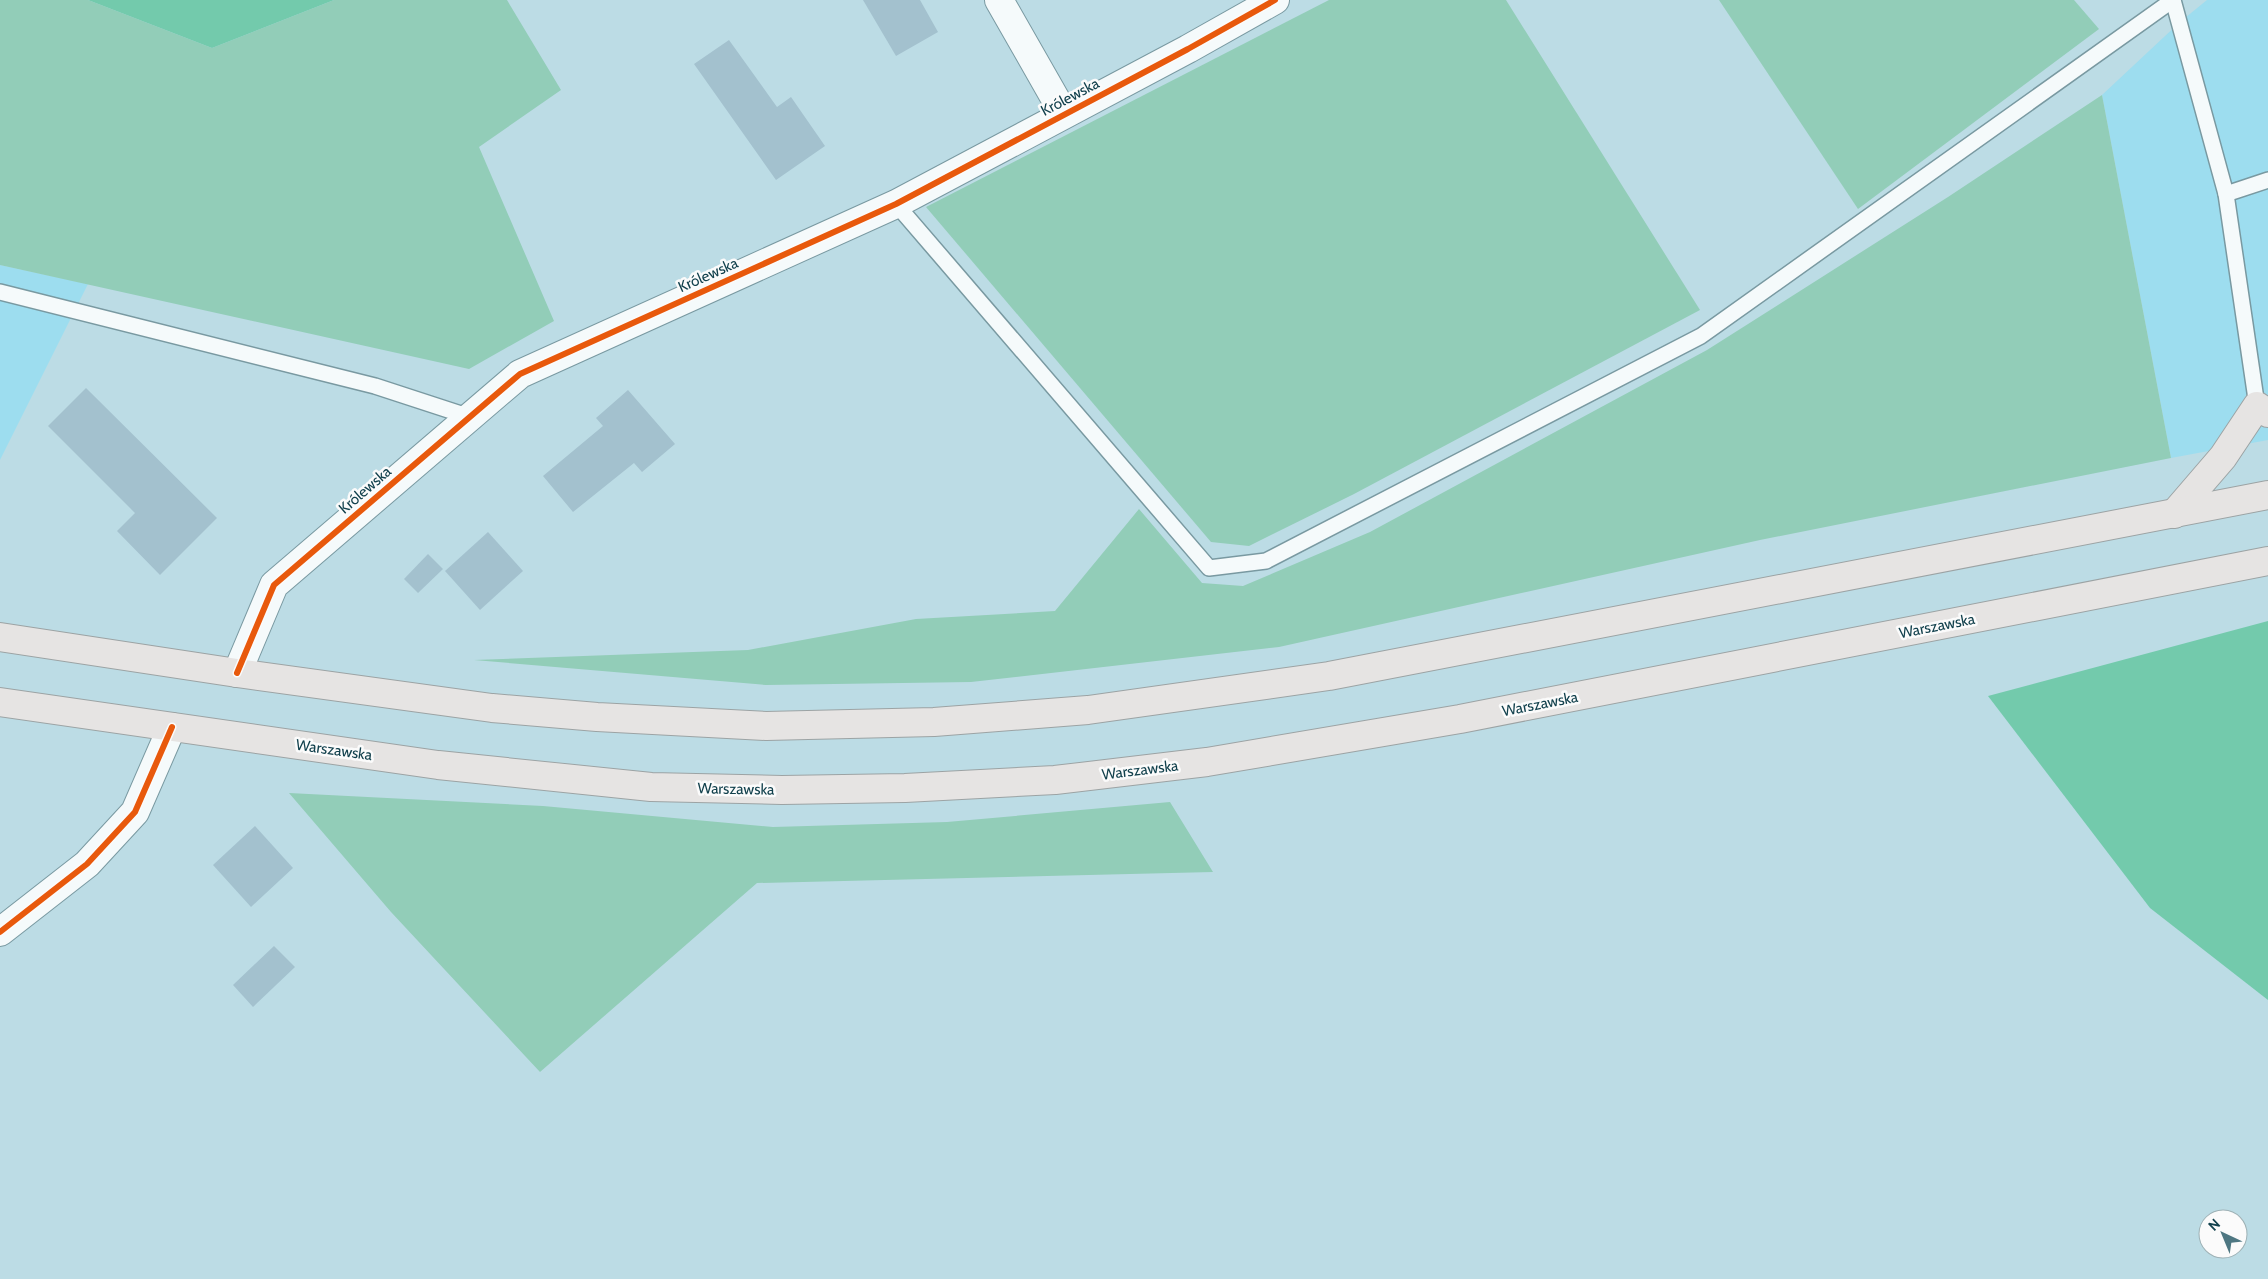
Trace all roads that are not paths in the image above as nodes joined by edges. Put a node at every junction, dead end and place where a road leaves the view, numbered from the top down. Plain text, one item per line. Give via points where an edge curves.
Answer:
1 (999, 0) edge
2 (1275, 0) edge
3 (2173, 0) edge
4 (1064, 114) junction
5 (2268, 180) edge
6 (2226, 194) junction
7 (896, 204) junction
8 (0, 292) edge
9 (2263, 410) edge
10 (470, 417) junction
11 (2268, 495) edge
12 (2174, 514) junction
13 (2268, 561) edge
14 (0, 637) edge
15 (236, 673) junction
16 (0, 702) edge
17 (172, 727) junction
18 (0, 932) edge

1 - 4 street
2 - 4 street, Królewska
3 - 6 lane
3 - 7 lane via 1701,336 1266,561 1209,568
4 - 7 street, Królewska
5 - 6 lane
6 - 9 lane
7 - 10 street, Królewska via 520,374
8 - 10 lane via 374,386
9 - 12 main road
10 - 15 street, Królewska via 274,585
11 - 12 main road
12 - 15 main road via 1329,676 1059,712 934,722 766,726 492,708
13 - 17 main road, Warszawska via 1460,719 1207,762 1055,780 905,788 651,787 438,765
14 - 15 main road
16 - 17 main road, Warszawska
17 - 18 street via 135,812 87,864

